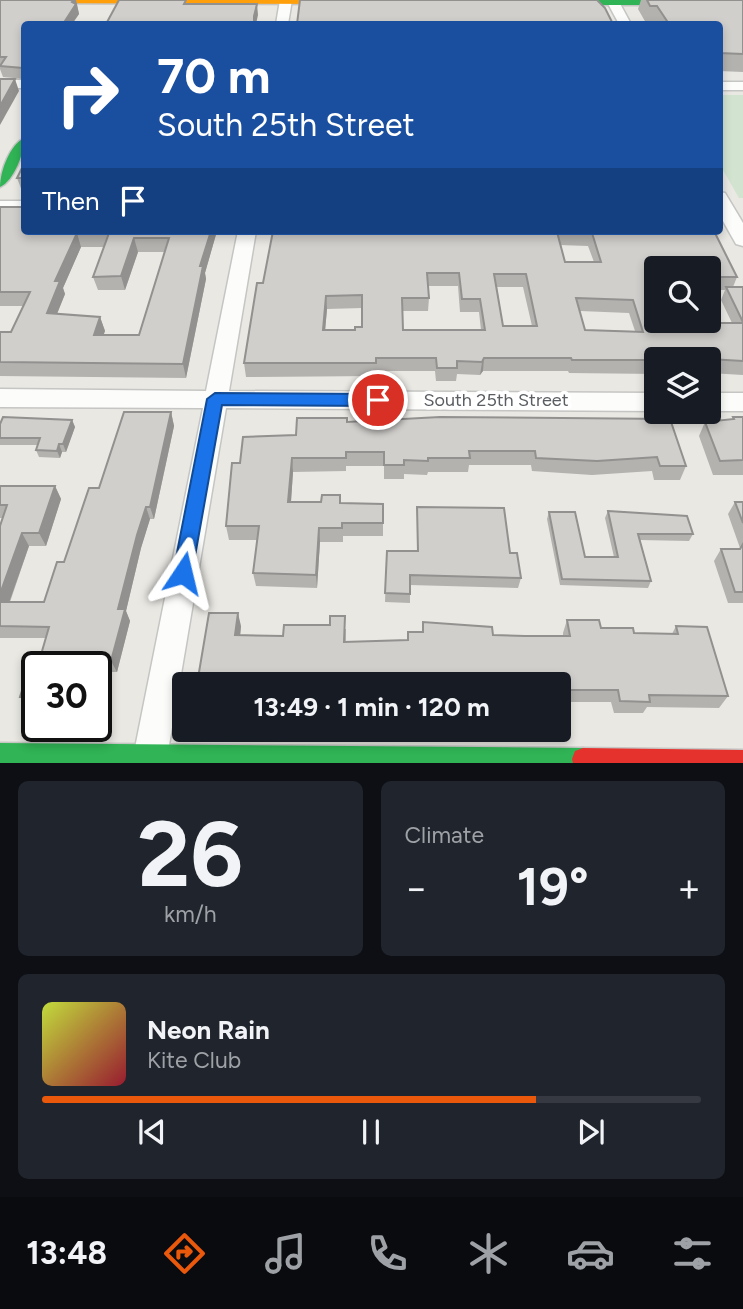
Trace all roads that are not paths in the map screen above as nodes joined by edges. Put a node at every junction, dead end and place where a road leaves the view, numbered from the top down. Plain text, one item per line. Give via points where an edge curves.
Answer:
1 (0, 0) edge
2 (105, 0) edge
3 (286, 0) edge
4 (353, 1) edge
5 (613, 1) edge
6 (544, 2) edge
7 (743, 2) edge
8 (96, 15) dead end
9 (282, 21) edge
10 (623, 21) edge
11 (0, 84) edge
12 (21, 84) edge
13 (723, 86) edge
14 (743, 86) edge
15 (21, 146) edge
16 (0, 183) edge
17 (0, 206) edge
18 (21, 206) edge
19 (727, 206) edge
20 (246, 235) edge
21 (743, 240) edge
22 (0, 398) edge
23 (215, 399) junction
24 (644, 402) edge
25 (721, 402) edge
26 (743, 402) edge
27 (0, 754) edge
28 (150, 759) edge
29 (743, 761) edge

1 - 2 street
2 - 3 street
2 - 8 street
3 - 4 street
3 - 9 street
5 - 6 street
5 - 7 street
5 - 10 street
11 - 12 street
13 - 14 street
15 - 16 street
17 - 18 street
19 - 21 street
20 - 23 street
22 - 23 street, South 25th Street
23 - 24 street, South 25th Street
23 - 28 street
25 - 26 street
27 - 28 street
28 - 29 street

